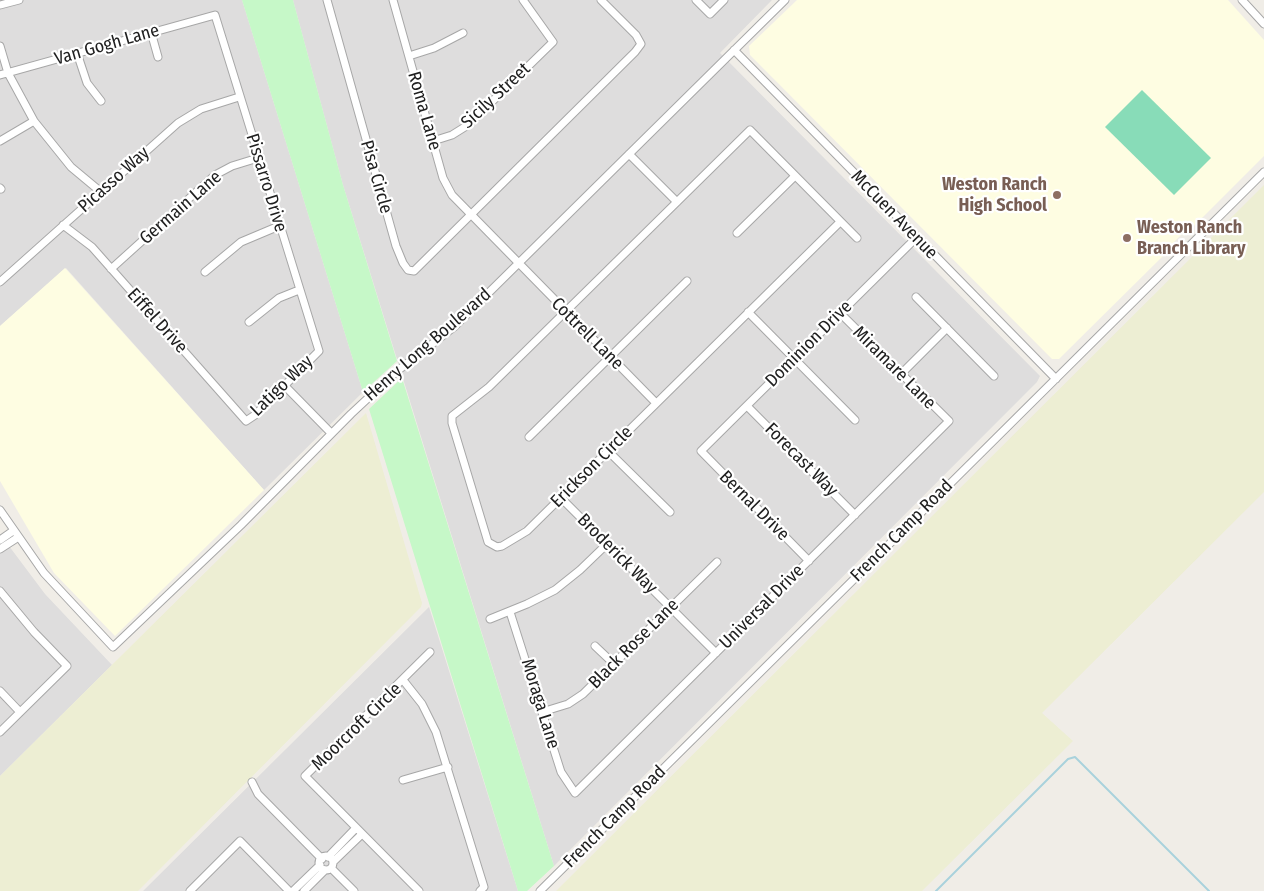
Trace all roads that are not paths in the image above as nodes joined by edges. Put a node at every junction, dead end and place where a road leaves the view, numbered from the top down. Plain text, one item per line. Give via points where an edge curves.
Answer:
1 (19, 0) edge
2 (327, 0) edge
3 (393, 0) edge
4 (523, 0) edge
5 (601, 0) edge
6 (696, 0) edge
7 (724, 0) edge
8 (785, 0) edge
9 (1242, 0) edge
10 (0, 5) edge
11 (215, 15) joint
12 (1264, 24) edge
13 (151, 32) junction
14 (463, 33) dead end
15 (0, 46) edge
16 (734, 50) junction
17 (77, 53) junction
18 (409, 56) junction
19 (158, 57) dead end
20 (8, 73) junction
21 (0, 75) edge
22 (239, 97) junction
23 (101, 101) dead end
24 (34, 121) junction
25 (0, 141) edge
26 (432, 141) junction
27 (629, 154) junction
28 (258, 158) junction
29 (1264, 172) edge
30 (795, 176) junction
31 (100, 192) junction
32 (678, 202) junction
33 (470, 215) junction
34 (840, 222) junction
35 (63, 225) junction
36 (279, 226) junction
37 (737, 233) dead end
38 (857, 238) dead end
39 (916, 238) junction
40 (518, 264) junction
41 (110, 269) junction
42 (205, 272) dead end
43 (687, 281) dead end
44 (0, 282) edge
45 (299, 290) junction
46 (916, 297) dead end
47 (565, 311) junction
48 (748, 312) junction
49 (840, 313) junction
50 (249, 322) dead end
51 (947, 328) junction
52 (319, 351) joint
53 (610, 357) junction
54 (794, 359) junction
55 (901, 374) junction
56 (994, 376) dead end
57 (1056, 379) junction
58 (284, 385) junction
59 (656, 404) junction
60 (747, 406) junction
61 (855, 420) dead end
62 (246, 421) joint
63 (949, 422) joint
64 (331, 433) junction
65 (529, 437) dead end
66 (608, 451) junction
67 (701, 451) joint
68 (561, 498) junction
69 (0, 510) edge
70 (670, 512) dead end
71 (855, 514) junction
72 (15, 534) junction
73 (0, 540) edge
74 (607, 544) junction
75 (0, 549) edge
76 (809, 561) junction
77 (717, 562) dead end
78 (0, 591) edge
79 (670, 608) junction
80 (510, 612) junction
81 (490, 618) dead end
82 (596, 646) dead end
83 (430, 652) dead end
84 (716, 653) junction
85 (614, 664) junction
86 (402, 680) junction
87 (0, 691) edge
88 (20, 712) junction
89 (542, 712) junction
90 (0, 732) edge
91 (448, 768) junction
92 (403, 780) dead end
93 (252, 782) dead end
94 (575, 793) joint
95 (359, 831) junction
96 (326, 863) junction
97 (190, 891) edge
98 (291, 891) edge
99 (304, 891) edge
100 (354, 891) edge
101 (419, 891) edge
102 (480, 891) edge
103 (540, 891) edge

1 - 10 street
2 - 33 street, Pisa Circle via 393,236 408,270 414,271
3 - 18 street, Roma Lane
4 - 26 street, Sicily Street via 553,42 468,125 452,135
5 - 33 street, Pisa Circle via 636,35 640,44
6 - 7 street via 710,14
8 - 16 street, Henry Long Boulevard
9 - 12 street
11 - 13 street, Van Gogh Lane
11 - 22 street, Pissarro Drive
13 - 17 street, Van Gogh Lane
13 - 19 street
14 - 18 street
15 - 20 street
16 - 27 street, Henry Long Boulevard
16 - 39 street, McCuen Avenue
17 - 20 street, Van Gogh Lane
17 - 23 street via 88,83
18 - 26 street, Roma Lane
20 - 21 street, Van Gogh Lane
20 - 24 street
22 - 28 street, Pissarro Drive
22 - 31 street, Picasso Way via 201,109 178,123
24 - 25 street
24 - 31 street via 71,167
26 - 33 street, Roma Lane via 447,186
27 - 32 street
27 - 40 street, Henry Long Boulevard
28 - 36 street, Pissarro Drive
28 - 41 street, Germain Lane via 216,175
29 - 57 street, French Camp Road
30 - 32 street, Erickson Circle via 750,130
30 - 34 street, Erickson Circle
30 - 37 street
31 - 35 street, Picasso Way
32 - 47 street, Erickson Circle
33 - 40 street
34 - 38 street
34 - 48 street, Erickson Circle
35 - 41 street, Eiffel Drive via 84,240
35 - 44 street, Picasso Way
36 - 42 street via 241,242
36 - 45 street, Pissarro Drive
39 - 49 street, Dominion Drive
39 - 57 street, McCuen Avenue
40 - 47 street, Cottrell Lane
40 - 64 street, Henry Long Boulevard via 454,327 396,372
41 - 62 street, Eiffel Drive
43 - 53 street
45 - 50 street via 278,298
45 - 52 street, Pissarro Drive
46 - 51 street
47 - 53 street, Cottrell Lane
47 - 68 street, Erickson Circle via 488,387 452,416 486,538 492,545 502,546 518,538
48 - 54 street
48 - 59 street, Erickson Circle
49 - 54 street, Dominion Drive
49 - 55 street, Miramare Lane
51 - 55 street
51 - 56 street
52 - 58 street, Latigo Way
53 - 59 street, Cottrell Lane
53 - 65 street
54 - 60 street, Dominion Drive
54 - 61 street
55 - 63 street, Miramare Lane
57 - 103 street, French Camp Road
58 - 62 street, Latigo Way
58 - 64 street
59 - 66 street, Erickson Circle
60 - 67 street, Dominion Drive
60 - 71 street, Forecast Way
63 - 71 street, Universal Drive
64 - 72 street, Henry Long Boulevard via 241,525 113,646 58,590
66 - 68 street, Erickson Circle
66 - 70 street
67 - 76 street, Bernal Drive
68 - 74 street, Broderick Way
69 - 72 street
71 - 76 street, Universal Drive
72 - 73 street
72 - 75 street
74 - 79 street, Broderick Way
74 - 80 street via 568,580 541,598
76 - 84 street, Universal Drive
77 - 79 street, Black Rose Lane
78 - 88 street via 67,666
79 - 84 street, Broderick Way
79 - 85 street, Black Rose Lane
80 - 81 street
80 - 89 street, Moraga Lane
82 - 85 street
83 - 86 street
84 - 94 street, Universal Drive
85 - 89 street, Black Rose Lane via 576,700
86 - 91 street, Moorcroft Circle via 430,718
86 - 95 street, Moorcroft Circle via 305,776
87 - 88 street
88 - 90 street
89 - 94 street, Moraga Lane via 561,772
91 - 92 street
91 - 102 street, Moorcroft Circle via 484,887
93 - 96 street via 258,794
95 - 96 street
95 - 101 street, Moorcroft Circle
96 - 98 street
96 - 99 street
96 - 100 street
97 - 98 street via 240,841

